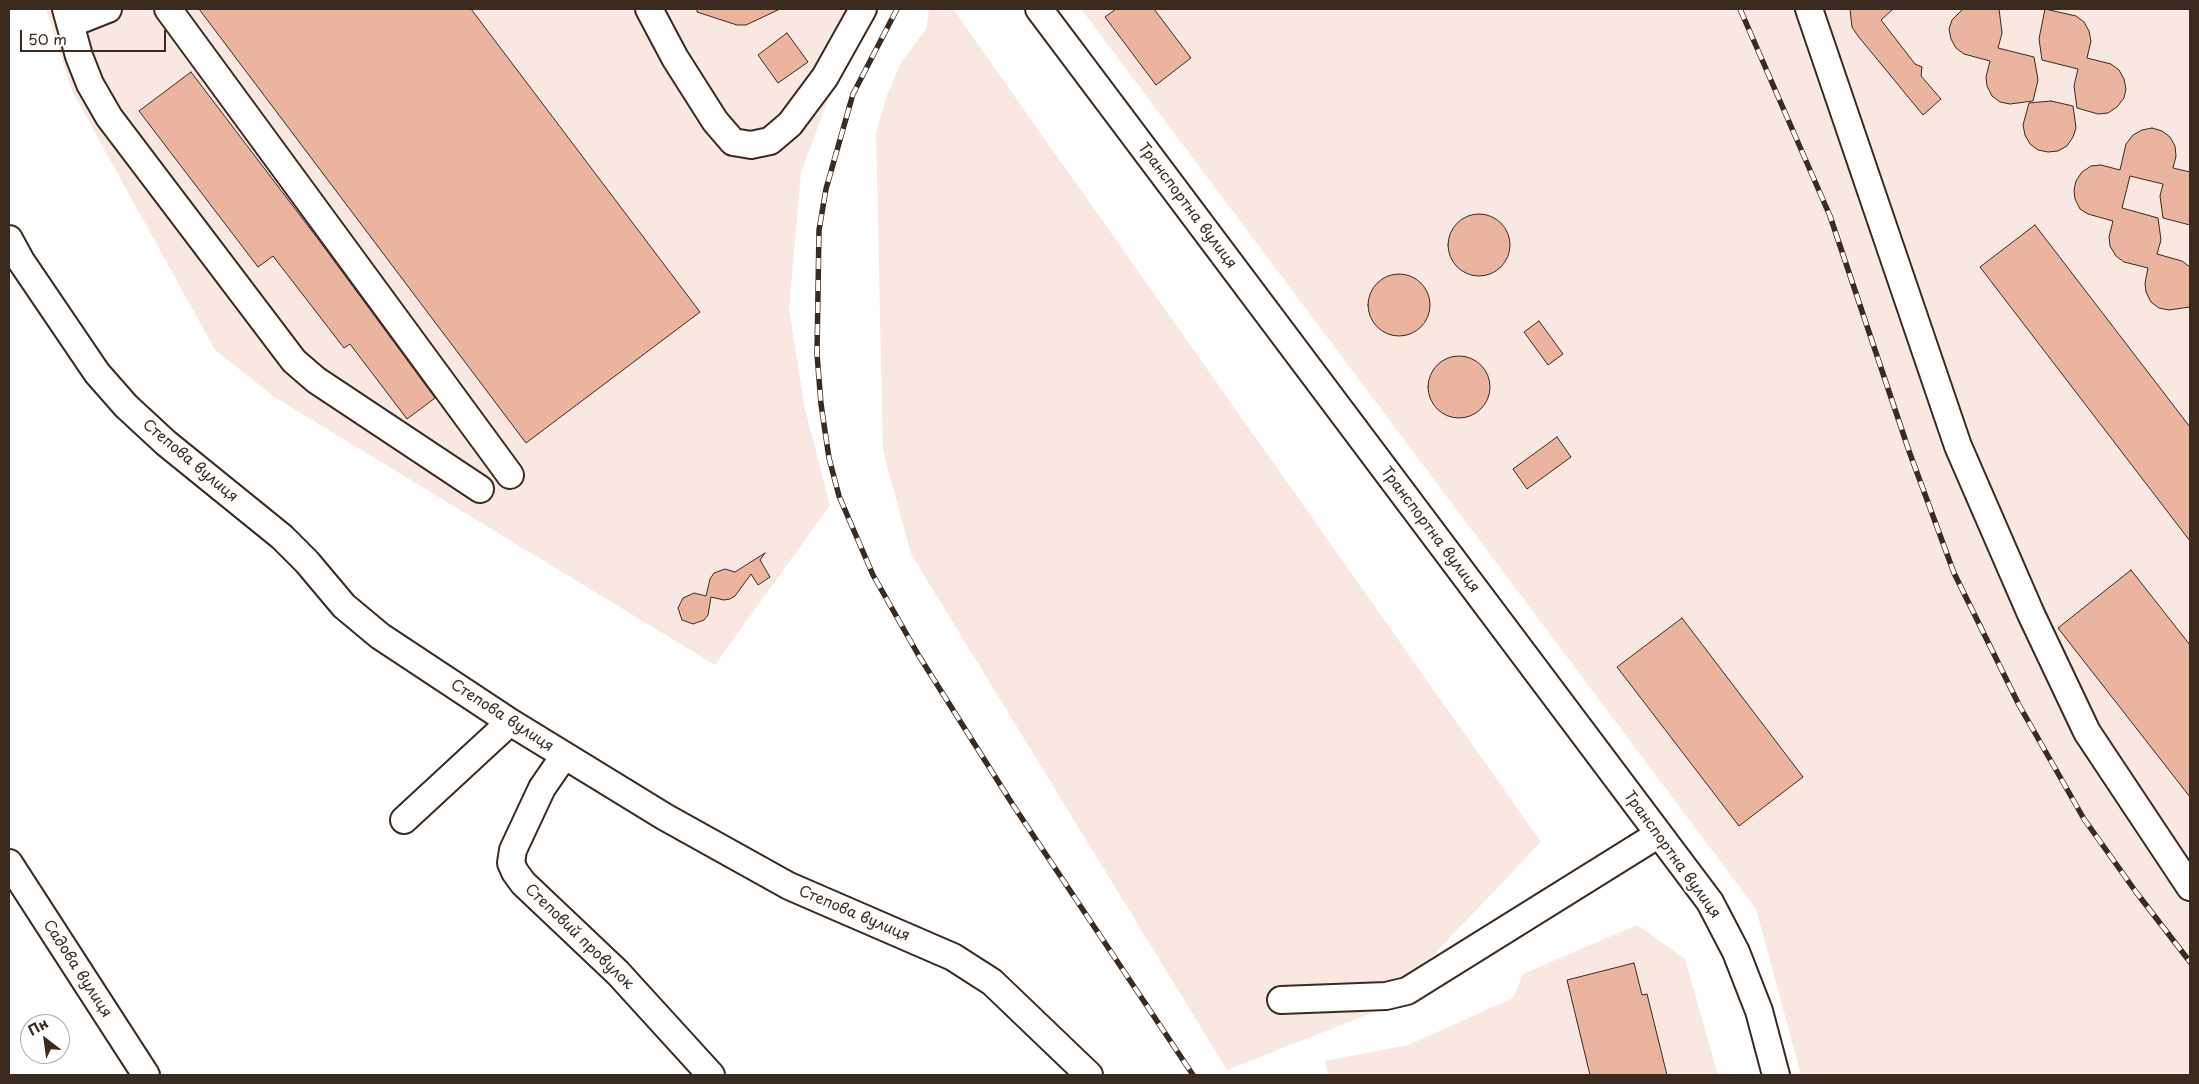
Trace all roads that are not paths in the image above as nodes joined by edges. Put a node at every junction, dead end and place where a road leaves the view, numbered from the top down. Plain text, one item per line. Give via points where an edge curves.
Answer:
1 (108, 9) edge
2 (168, 9) edge
3 (649, 9) edge
4 (862, 9) edge
5 (1039, 9) edge
6 (1809, 9) edge
7 (68, 16) edge
8 (9, 239) edge
9 (510, 475) dead end
10 (480, 489) dead end
11 (510, 722) junction
12 (564, 756) junction
13 (404, 820) dead end
14 (1659, 834) junction
15 (9, 863) edge
16 (2190, 887) edge
17 (1281, 1000) dead end
18 (146, 1075) edge
19 (711, 1075) edge
20 (1089, 1075) edge
21 (1776, 1075) edge

1 - 7 street
2 - 9 street
3 - 4 street via 715,121 733,142 751,146 770,141 790,124 824,77
5 - 14 street, Транспортна вулиця
6 - 16 street via 1958,446 2031,614 2087,732
7 - 10 street via 78,56 109,117 294,361 316,380
8 - 11 street, Степова вулиця via 97,373 126,406 166,443 282,537 344,606 380,636
11 - 12 street, Степова вулиця
11 - 13 street
12 - 19 street, Степовий провулок via 542,788 513,850 511,863 515,872 618,973
12 - 20 street, Степова вулиця via 664,817 789,886 953,957 992,982
14 - 17 street via 1407,991 1386,996
14 - 21 street, Транспортна вулиця via 1710,902 1736,952 1759,1011
15 - 18 street, Садова вулиця

